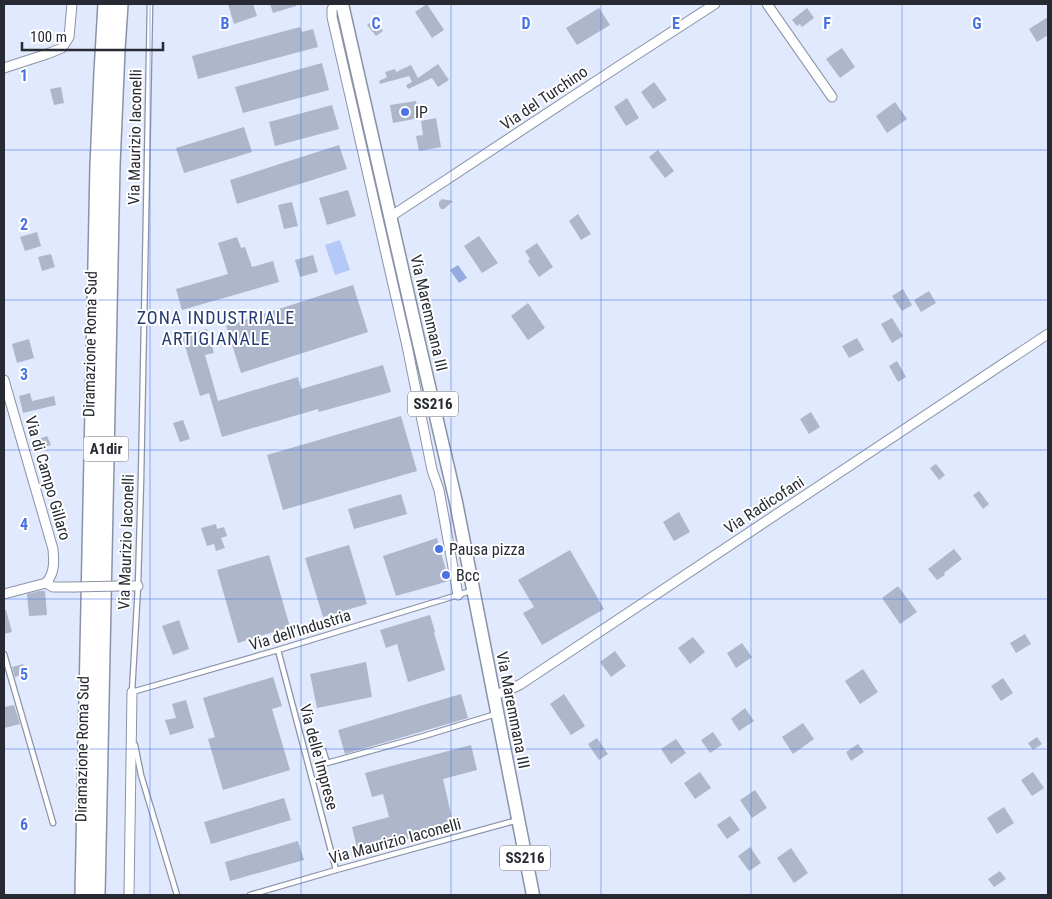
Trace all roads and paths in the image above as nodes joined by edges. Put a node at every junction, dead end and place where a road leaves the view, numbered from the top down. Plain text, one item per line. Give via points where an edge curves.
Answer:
1 (72, 4) edge
2 (106, 4) edge
3 (120, 4) edge
4 (150, 4) edge
5 (335, 4) edge
6 (342, 4) edge
7 (715, 4) edge
8 (767, 4) edge
9 (4, 68) edge
10 (832, 97) dead end
11 (390, 217) junction
12 (1048, 334) edge
13 (4, 380) edge
14 (46, 582) junction
15 (138, 586) junction
16 (474, 590) junction
17 (4, 594) edge
18 (458, 595) junction
19 (278, 650) junction
20 (4, 654) edge
21 (132, 692) junction
22 (494, 695) junction
23 (498, 714) junction
24 (323, 750) dead end
25 (518, 820) junction
26 (53, 822) dead end
27 (336, 870) junction
28 (83, 895) edge
29 (96, 895) edge
30 (129, 895) edge
31 (177, 895) edge
32 (250, 895) edge
33 (533, 895) edge

1 - 9 street via 69,37 62,48
2 - 28 highway, Diramazione Roma Sud / A1dir via 98,166
3 - 29 highway, Diramazione Roma Sud / A1dir via 112,165
4 - 15 lane, Via Maurizio Iaconelli
5 - 18 street via 332,17 407,346
6 - 11 main road, Via Maremmana III / SS216
7 - 11 street, Via del Turchino
8 - 10 street
11 - 16 main road, Via Maremmana III / SS216
12 - 22 street, Via Radicofani via 513,689
13 - 14 street, Via di Campo Gillaro via 52,549 53,571
14 - 15 street, bridge via 53,587
14 - 17 street
15 - 21 lane, Via Maurizio Iaconelli
16 - 18 lane, Via dell'Industria
16 - 22 main road, Via Maremmana III / SS216
18 - 19 lane, Via dell'Industria
19 - 21 lane, Via dell'Industria
19 - 27 lane, Via delle Imprese
20 - 26 lane
21 - 30 street
21 - 31 lane, Via Maurizio Iaconelli via 138,762
22 - 23 main road, Via Maremmana III / SS216
23 - 24 lane via 327,763
23 - 25 main road, Via Maremmana III / SS216
25 - 27 lane, Via Maurizio Iaconelli
25 - 33 main road, Via Maremmana III / SS216
27 - 32 lane, Via Maurizio Iaconelli

